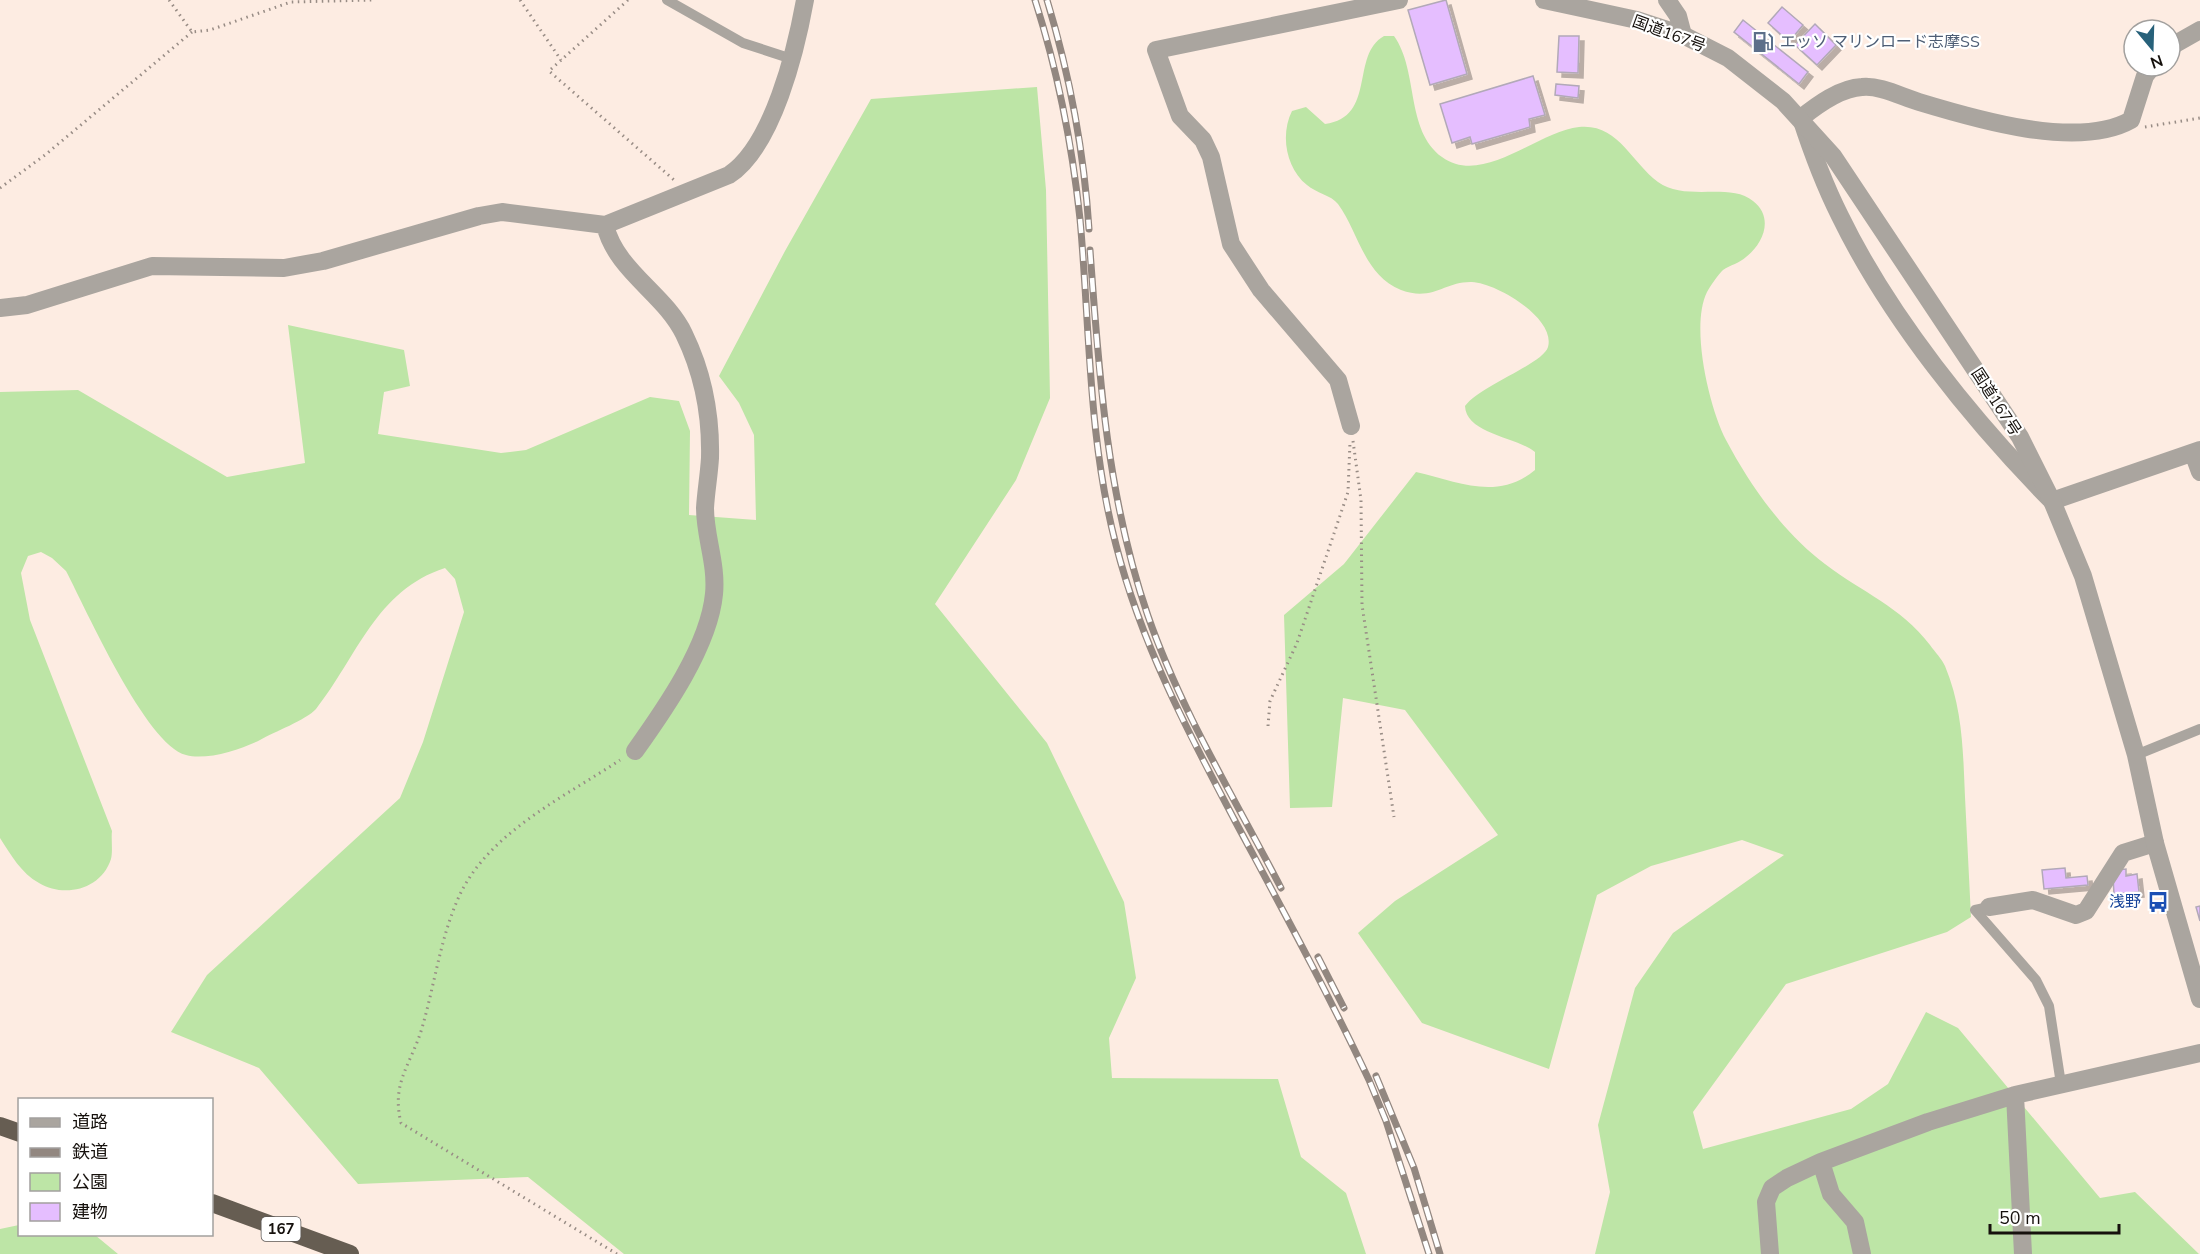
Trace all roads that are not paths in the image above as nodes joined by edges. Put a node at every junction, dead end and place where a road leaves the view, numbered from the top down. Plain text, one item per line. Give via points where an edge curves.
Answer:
1 (667, 0) edge
2 (806, 0) edge
3 (1399, 0) edge
4 (1544, 0) edge
5 (1667, 0) edge
6 (2200, 30) edge
7 (1683, 35) junction
8 (2182, 40) edge
9 (792, 58) junction
10 (2144, 78) edge
11 (1801, 118) junction
12 (605, 225) junction
13 (0, 308) edge
14 (1351, 426) road end
15 (2196, 452) edge
16 (2200, 472) edge
17 (2052, 501) junction
18 (2200, 729) edge
19 (635, 751) road end
20 (2136, 755) junction
21 (2155, 843) junction
22 (1989, 907) joint
23 (2200, 999) edge
24 (2200, 1053) edge
25 (2061, 1084) junction
26 (2015, 1095) junction
27 (0, 1125) edge
28 (18, 1132) edge
29 (1821, 1162) junction
30 (213, 1203) edge
31 (350, 1254) edge
32 (1770, 1254) edge
33 (1862, 1254) edge
34 (2023, 1254) edge

1 - 9 lane via 743,43
2 - 9 street
3 - 14 street via 1156,50 1180,116 1203,140 1210,157 1232,244 1261,290 1338,380
4 - 7 street, 国道167号 via 1636,20
5 - 7 street via 1678,16
6 - 8 street
7 - 11 street, 国道167号 via 1728,58
9 - 12 street via 782,93 742,164 729,175
10 - 11 street via 2131,120 2120,126 2056,133 1974,118 1861,87 1816,105
11 - 17 street, 国道167号 via 1833,156 2020,437
11 - 17 street via 1840,218 1884,292 2005,453
12 - 13 street via 502,212 323,261 258,268 152,266 27,305
12 - 19 street via 614,249 684,333 707,404 710,458 705,508 713,554 714,594 707,623 690,660
15 - 16 street
15 - 17 street
17 - 20 street, 国道167号 via 2083,576
18 - 20 lane
20 - 21 street, 国道167号
21 - 22 street via 2123,853 2086,911 2076,915 2033,900
21 - 23 street, 国道167号
22 - 25 lane via 1975,910 2036,980 2049,1006
24 - 25 street
25 - 26 street
26 - 29 street
26 - 34 street
27 - 28 highway
29 - 32 street via 1772,1188 1766,1202
29 - 33 street via 1831,1194 1854,1222
30 - 31 highway, 167

